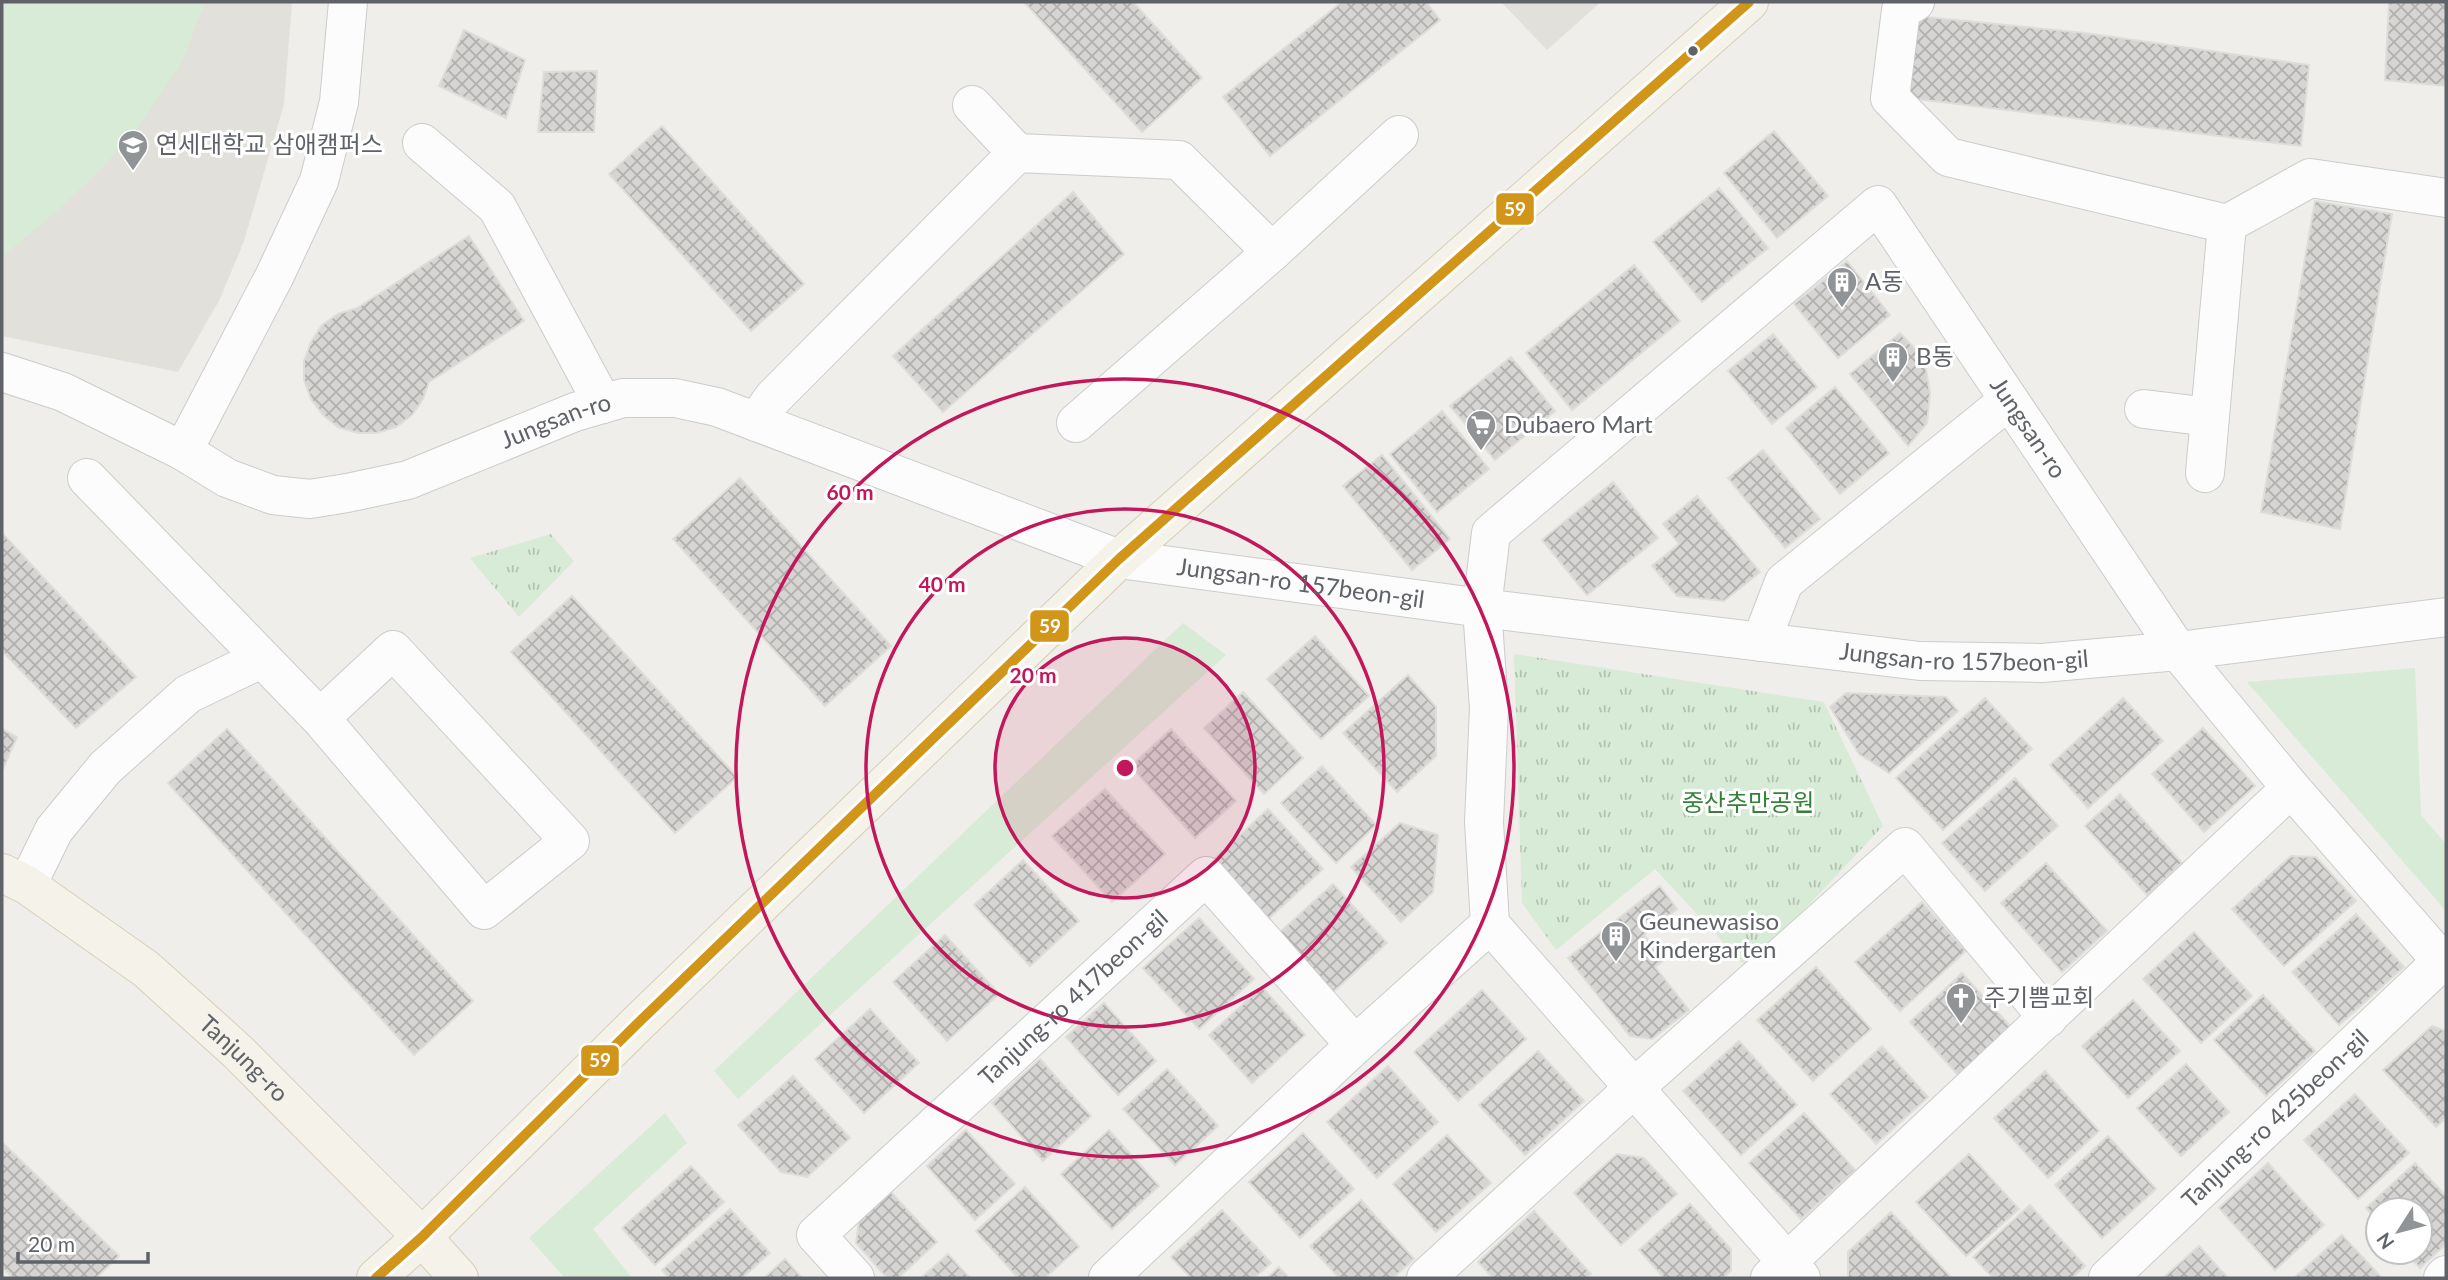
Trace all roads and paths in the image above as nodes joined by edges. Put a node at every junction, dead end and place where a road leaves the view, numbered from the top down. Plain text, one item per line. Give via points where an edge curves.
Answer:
1 (348, 2) edge
2 (1749, 2) edge
3 (1915, 2) edge
4 (972, 105) dead end
5 (1399, 135) dead end
6 (422, 143) dead end
7 (1017, 153) junction
8 (2446, 198) edge
9 (2227, 224) junction
10 (1272, 252) junction
11 (2, 372) edge
12 (2009, 400) junction
13 (603, 404) junction
14 (2144, 409) dead end
15 (2210, 417) junction
16 (756, 422) junction
17 (1076, 424) dead end
18 (183, 451) junction
19 (2205, 473) dead end
20 (88, 478) dead end
21 (1119, 559) junction
22 (1482, 608) junction
23 (2446, 617) edge
24 (1761, 642) junction
25 (2178, 651) junction
26 (261, 659) junction
27 (320, 718) junction
28 (2291, 788) junction
29 (14, 879) edge
30 (1490, 924) junction
31 (2444, 963) edge
32 (2048, 1018) junction
33 (1355, 1045) junction
34 (1634, 1088) junction
35 (422, 1237) junction
36 (1786, 1273) edge
37 (376, 1278) edge
38 (459, 1278) edge
39 (855, 1278) edge
40 (1108, 1278) edge
41 (1426, 1278) edge
42 (2108, 1278) edge

1 - 18 street via 339,102 319,181
2 - 21 main road
3 - 9 street via 1901,10 1890,98 1948,157
4 - 7 street
5 - 10 street
6 - 13 street via 497,207
7 - 10 street via 1179,160
7 - 16 street via 773,398
8 - 9 street via 2310,178
9 - 15 street
10 - 17 street
11 - 18 street, Jungsan-ro via 63,392
12 - 22 street, Jungsan-ro via 1878,205 1491,533
12 - 24 street via 1784,582
12 - 25 street, Jungsan-ro
13 - 16 street, Jungsan-ro via 623,398 674,398
13 - 18 street, Jungsan-ro via 408,480 310,499 273,495 227,478
14 - 15 street
15 - 19 street
16 - 21 street, Jungsan-ro
20 - 26 street
21 - 22 street, Jungsan-ro 157beon-gil
21 - 35 main road
22 - 24 street, Jungsan-ro 157beon-gil
22 - 30 street via 1489,708 1484,822
23 - 25 street, Jungsan-ro 157beon-gil
24 - 25 street, Jungsan-ro 157beon-gil via 1920,661 2042,663
25 - 28 street, Jungsan-ro
26 - 27 street
26 - 29 street via 188,694 105,768
27 - 27 street via 393,650 570,841 484,909
28 - 31 street, Jungsan-ro
28 - 32 street
29 - 35 main road, Tanjung-ro via 146,969 238,1052
30 - 33 street
30 - 34 street
31 - 42 street, Tanjung-ro 425beon-gil
32 - 34 street via 1905,847
32 - 36 street
33 - 39 street, Tanjung-ro 417beon-gil via 1206,876 816,1235
33 - 40 street
34 - 36 street
34 - 41 street
35 - 37 main road
35 - 38 main road, Tanjung-ro

